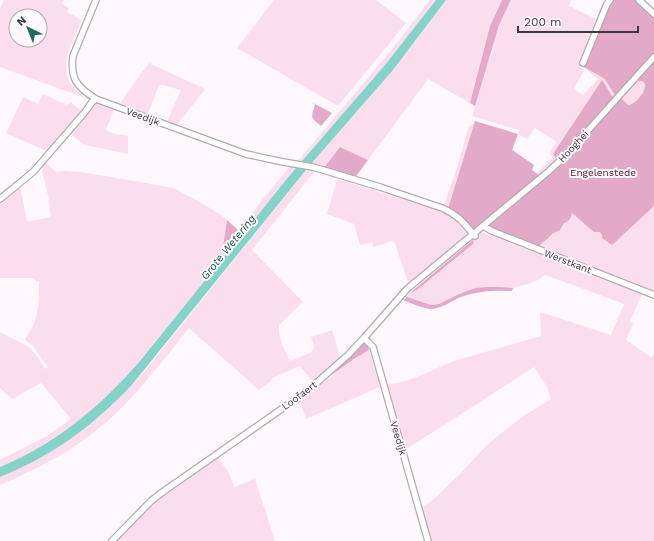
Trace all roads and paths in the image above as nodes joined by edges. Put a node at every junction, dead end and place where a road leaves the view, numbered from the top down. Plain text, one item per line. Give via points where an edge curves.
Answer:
1 (96, 0) edge
2 (610, 0) edge
3 (639, 0) edge
4 (654, 14) edge
5 (654, 57) edge
6 (583, 63) dead end
7 (93, 99) junction
8 (0, 199) edge
9 (483, 226) junction
10 (474, 235) junction
11 (654, 295) edge
12 (364, 338) junction
13 (112, 541) edge
14 (428, 541) edge

1 - 7 street, Veedijk via 73,56 72,65 75,80
2 - 6 street
3 - 4 street
5 - 9 street, Hooghei via 565,156
7 - 8 street via 71,129 33,172
7 - 10 street, Veedijk via 246,154 313,167 442,208 457,216
9 - 10 street, Loofaert
9 - 11 street, Werstkant via 492,232
10 - 12 street, Loofaert via 407,289
12 - 13 street, Loofaert via 313,386 151,501
12 - 14 street, Veedijk via 373,347

